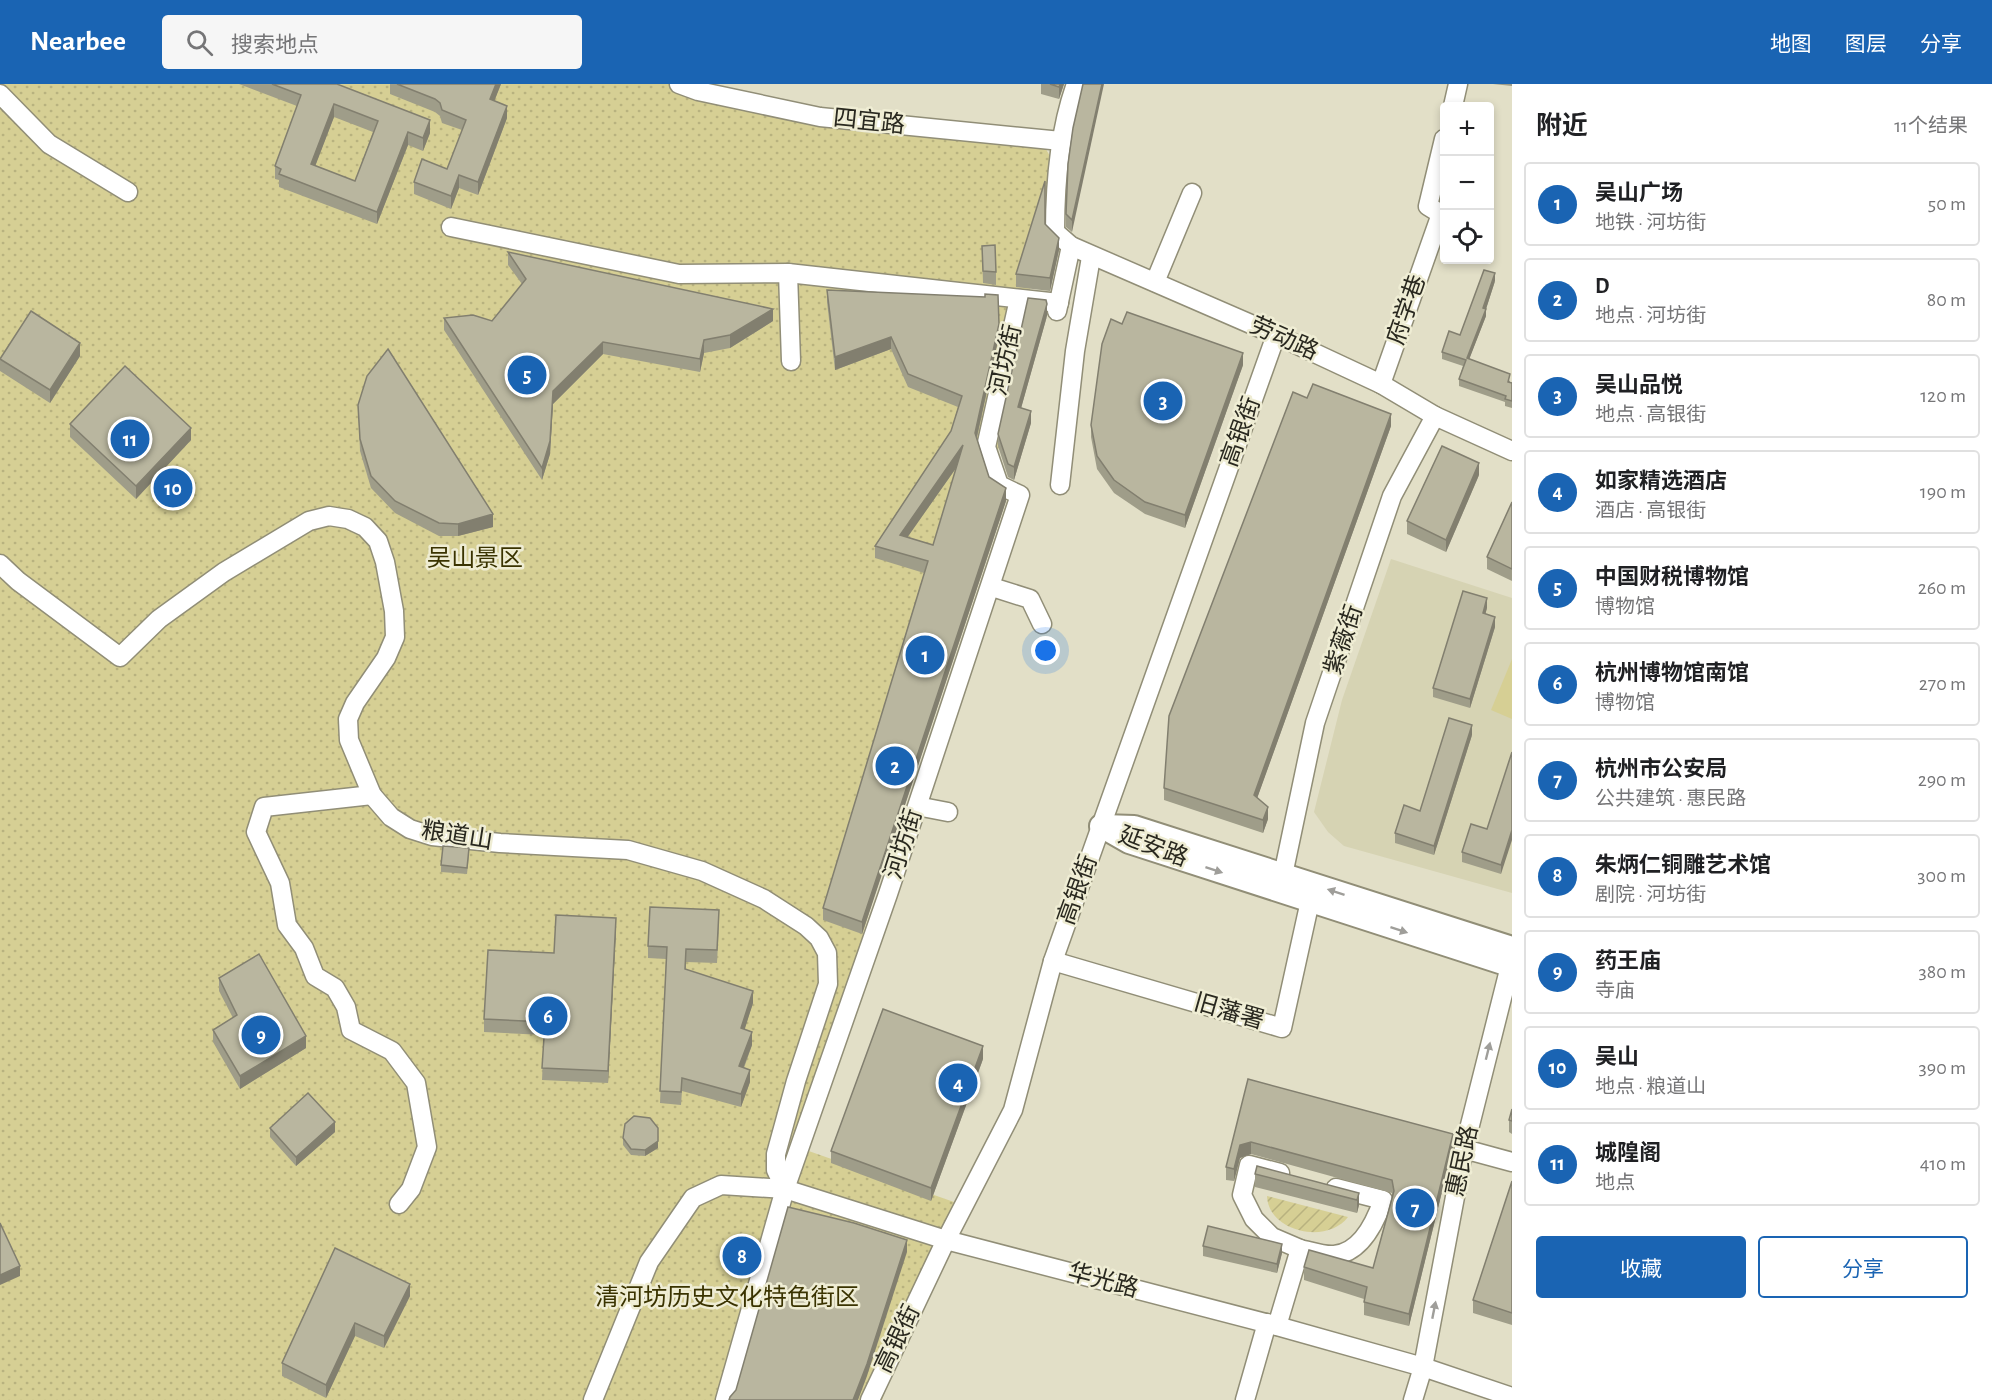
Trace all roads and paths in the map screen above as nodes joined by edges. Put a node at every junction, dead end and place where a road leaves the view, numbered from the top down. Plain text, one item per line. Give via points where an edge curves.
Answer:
1 (680, 84) edge
2 (1076, 84) edge
3 (1458, 84) edge
4 (700, 88) edge
5 (0, 94) edge
6 (1454, 102) edge
7 (1061, 141) junction
8 (1440, 156) edge
9 (128, 192) dead end
10 (1192, 193) dead end
11 (451, 227) dead end
12 (1071, 246) junction
13 (1091, 257) junction
14 (788, 273) junction
15 (1155, 282) junction
16 (1019, 299) junction
17 (1276, 335) junction
18 (791, 361) dead end
19 (1381, 384) junction
20 (1435, 416) junction
21 (1512, 451) edge
22 (1060, 485) dead end
23 (0, 564) edge
24 (992, 587) junction
25 (1042, 624) dead end
26 (372, 795) junction
27 (922, 807) dead end
28 (948, 812) dead end
29 (1101, 826) junction
30 (1283, 874) junction
31 (1310, 901) junction
32 (1512, 960) edge
33 (1053, 961) junction
34 (1464, 1149) junction
35 (1512, 1162) edge
36 (1293, 1177) edge
37 (1316, 1183) edge
38 (785, 1189) junction
39 (399, 1204) dead end
40 (946, 1240) junction
41 (1300, 1249) junction
42 (1272, 1325) junction
43 (1423, 1367) junction
44 (1512, 1397) edge
45 (593, 1400) edge
46 (725, 1400) edge
47 (870, 1400) edge
48 (1245, 1400) edge
49 (1413, 1400) edge

1 - 4 street, 四宜路
2 - 7 street
3 - 6 street
4 - 7 street, 四宜路 via 820,117
5 - 9 street via 49,144
7 - 12 street, 劳动路 via 1055,232
8 - 19 street, 府学巷 via 1428,206 1441,214
10 - 15 street
11 - 14 street via 679,274
12 - 13 street, 劳动路
12 - 16 street via 1058,307
13 - 15 street, 劳动路
13 - 22 street via 1075,351
14 - 16 street
14 - 18 street
15 - 17 street, 劳动路
16 - 24 street, 河坊街 via 986,447 999,485 1020,495
17 - 19 street, 劳动路
17 - 29 street, 高银街
19 - 20 street, 劳动路
20 - 21 street, 劳动路
20 - 30 street, 紫薇街 via 1392,495 1315,723
23 - 26 street, 粮道山 via 120,657 159,619 214,578 302,524 329,516 365,527 378,541 385,562 395,637 348,719 349,740
24 - 25 street via 1030,599
24 - 38 street, 河坊街
26 - 38 street, 粮道山 via 390,817 432,836 628,850 702,871 764,899 819,938 827,953 828,984 776,1154 776,1170
26 - 39 street via 264,807 256,832 280,883 287,925 304,948 315,976 334,988 346,1007 351,1030 392,1051 417,1083 427,1147 411,1189
27 - 28 street
29 - 30 main road, 延安路 via 1134,826
29 -> 31 main road, 延安路 via 1129,842
29 - 33 street, 高银街
32 -> 30 main road, 延安路
31 -> 32 main road, 延安路
31 - 33 street, 旧藩署 via 1282,1028
34 -> 32 street, 惠民路
33 - 40 street, 高银街 via 1013,1110
34 - 35 street
43 -> 34 street, 惠民路
36 - 41 street via 1249,1165 1242,1195 1254,1219 1272,1237
37 - 41 street via 1383,1200 1360,1245 1334,1255
38 - 40 street, 华光路
38 - 45 street, 华光路 via 721,1185 693,1198 649,1262
38 - 46 street, 河坊街
40 - 42 street, 华光路
40 - 47 street, 高银街
41 - 42 street
42 - 43 street, 华光路
42 - 48 street
43 - 44 street, 华光路
43 - 49 street, 惠民路

